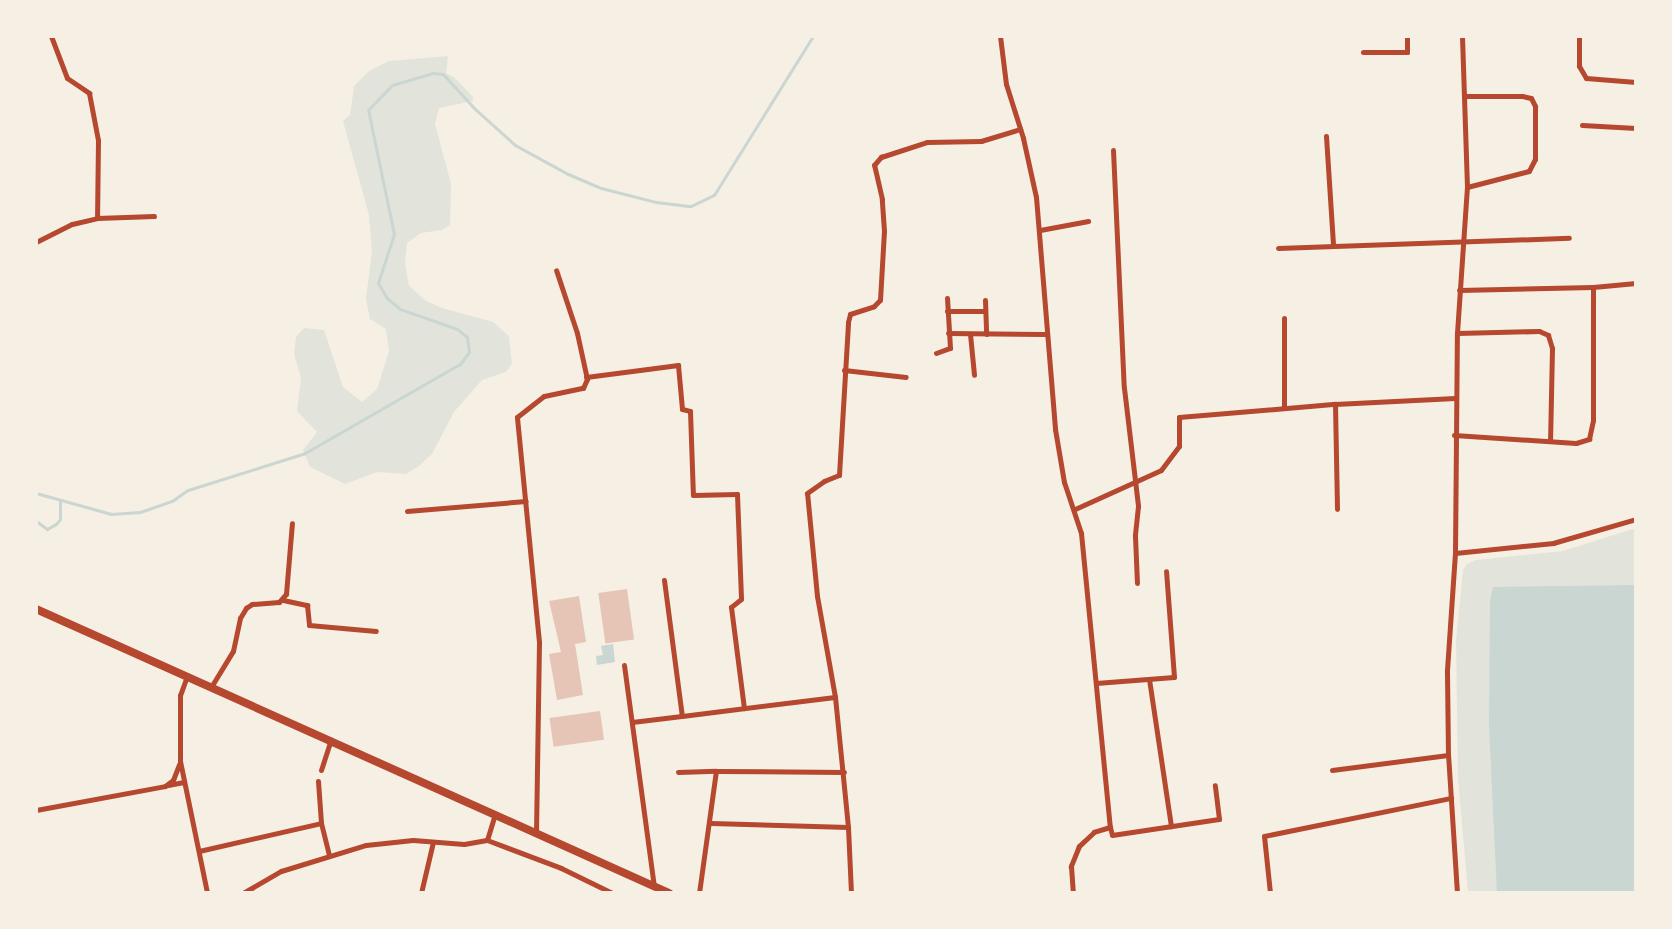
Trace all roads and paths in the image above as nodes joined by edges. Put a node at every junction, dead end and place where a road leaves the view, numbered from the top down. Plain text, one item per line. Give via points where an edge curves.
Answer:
1 (51, 36) edge
2 (1000, 36) edge
3 (1407, 36) edge
4 (1462, 36) edge
5 (1579, 36) edge
6 (1363, 52) dead end
7 (1636, 82) edge
8 (1464, 96) junction
9 (1582, 125) dead end
10 (1636, 128) edge
11 (1020, 129) junction
12 (1326, 136) dead end
13 (1113, 150) dead end
14 (1466, 187) junction
15 (154, 216) dead end
16 (97, 218) junction
17 (1088, 221) dead end
18 (1040, 230) junction
19 (1569, 238) dead end
20 (1464, 240) junction
21 (36, 242) edge
22 (1333, 244) junction
23 (1278, 248) dead end
24 (556, 270) dead end
25 (1636, 283) edge
26 (1593, 287) junction
27 (1459, 290) junction
28 (947, 298) dead end
29 (985, 300) dead end
30 (947, 311) junction
31 (985, 311) junction
32 (1284, 318) dead end
33 (1457, 333) junction
34 (948, 334) junction
35 (970, 334) junction
36 (986, 334) junction
37 (1045, 334) junction
38 (936, 353) dead end
39 (844, 370) junction
40 (974, 375) dead end
41 (586, 377) junction
42 (906, 377) dead end
43 (1455, 398) junction
44 (1335, 404) junction
45 (1284, 408) junction
46 (1454, 435) junction
47 (1550, 441) junction
48 (1136, 484) junction
49 (526, 501) junction
50 (1075, 509) junction
51 (1337, 509) dead end
52 (407, 510) dead end
53 (1636, 519) edge
54 (292, 523) dead end
55 (1455, 553) junction
56 (1166, 571) dead end
57 (664, 580) dead end
58 (1137, 583) dead end
59 (284, 600) junction
60 (36, 609) edge
61 (376, 631) dead end
62 (624, 665) dead end
63 (186, 676) junction
64 (1149, 679) junction
65 (1096, 683) junction
66 (211, 687) junction
67 (835, 697) junction
68 (744, 708) junction
69 (682, 716) junction
70 (632, 722) junction
71 (331, 740) junction
72 (1448, 755) junction
73 (180, 762) junction
74 (321, 770) dead end
75 (1332, 770) dead end
76 (716, 771) junction
77 (678, 772) dead end
78 (844, 772) junction
79 (318, 781) dead end
80 (184, 782) junction
81 (1215, 784) dead end
82 (165, 786) junction
83 (1450, 798) junction
84 (36, 810) edge
85 (495, 814) junction
86 (321, 823) junction
87 (711, 823) junction
88 (848, 826) junction
89 (1171, 826) junction
90 (1110, 827) junction
91 (536, 833) junction
92 (487, 840) junction
93 (433, 842) junction
94 (199, 850) junction
95 (329, 856) junction
96 (654, 886) junction
97 (207, 893) edge
98 (243, 893) edge
99 (421, 893) edge
100 (612, 893) edge
101 (669, 893) edge
102 (699, 893) edge
103 (850, 893) edge
104 (1073, 893) edge
105 (1270, 893) edge
106 (1457, 893) edge

1 - 16 street via 67,78 89,93 98,140
2 - 11 street via 1006,84
3 - 6 street via 1407,52
4 - 8 street
5 - 7 street via 1579,66 1586,78
8 - 14 street
8 - 14 street via 1522,96 1531,98 1535,106 1535,159 1529,171
9 - 10 street
11 - 18 street via 1030,165
11 - 39 street via 981,141 926,142 875,161 883,223 880,300 874,306 850,314
12 - 22 street
13 - 48 street via 1125,396
14 - 20 street
15 - 16 street
16 - 21 street via 72,224
17 - 18 street
18 - 37 street
19 - 20 street
20 - 22 street
20 - 27 street
22 - 23 street
24 - 41 street via 577,333
25 - 26 street
26 - 27 street
26 - 47 street via 1592,435 1583,442
27 - 33 street
28 - 30 street
29 - 31 street
30 - 31 street
30 - 34 street
31 - 36 street
32 - 45 street
33 - 43 street
33 - 47 street via 1538,331 1548,335 1552,348
34 - 35 street
34 - 38 street via 950,348
35 - 36 street
35 - 40 street
36 - 37 street
37 - 50 street via 1054,429 1064,482
39 - 42 street
39 - 67 street via 839,475 806,493 816,596
41 - 49 street via 583,388 544,396 531,409 519,414
41 - 68 street via 678,365 682,409 690,411 693,494 737,494 741,599 732,607
43 - 44 street
43 - 46 street
44 - 45 street
44 - 51 street
45 - 48 street via 1179,417 1179,446 1173,458 1162,470
46 - 47 street
46 - 55 street
48 - 50 street
48 - 58 street
49 - 52 street
49 - 91 street via 539,642
50 - 65 street via 1086,566
53 - 55 street via 1552,544
54 - 59 street
55 - 72 street via 1447,670
56 - 64 street via 1174,677
57 - 69 street
59 - 61 street via 307,605 309,625
59 - 66 street via 252,604 246,608 240,618 233,651
60 - 63 street
62 - 70 street
63 - 66 street
63 - 73 street via 180,695
64 - 65 street
64 - 89 street
65 - 90 street
66 - 71 street
67 - 68 street
67 - 78 street
68 - 69 street
69 - 70 street
70 - 96 street
71 - 74 street
71 - 85 street
72 - 75 street
72 - 83 street
73 - 80 street
73 - 82 street via 173,780
76 - 77 street
76 - 78 street
76 - 87 street
78 - 88 street
79 - 86 street
80 - 82 street
80 - 94 street
81 - 89 street via 1219,819
82 - 84 street
83 - 105 street via 1264,836
83 - 106 street
85 - 91 street
85 - 92 street
86 - 94 street
86 - 95 street
87 - 88 street
87 - 102 street
88 - 103 street
89 - 90 street via 1112,835
90 - 104 street via 1094,832 1079,846 1071,866
91 - 96 street
92 - 93 street via 464,844
92 - 100 street via 561,868
93 - 95 street via 413,840 366,845
93 - 99 street
94 - 97 street
95 - 98 street via 281,871
96 - 101 street

